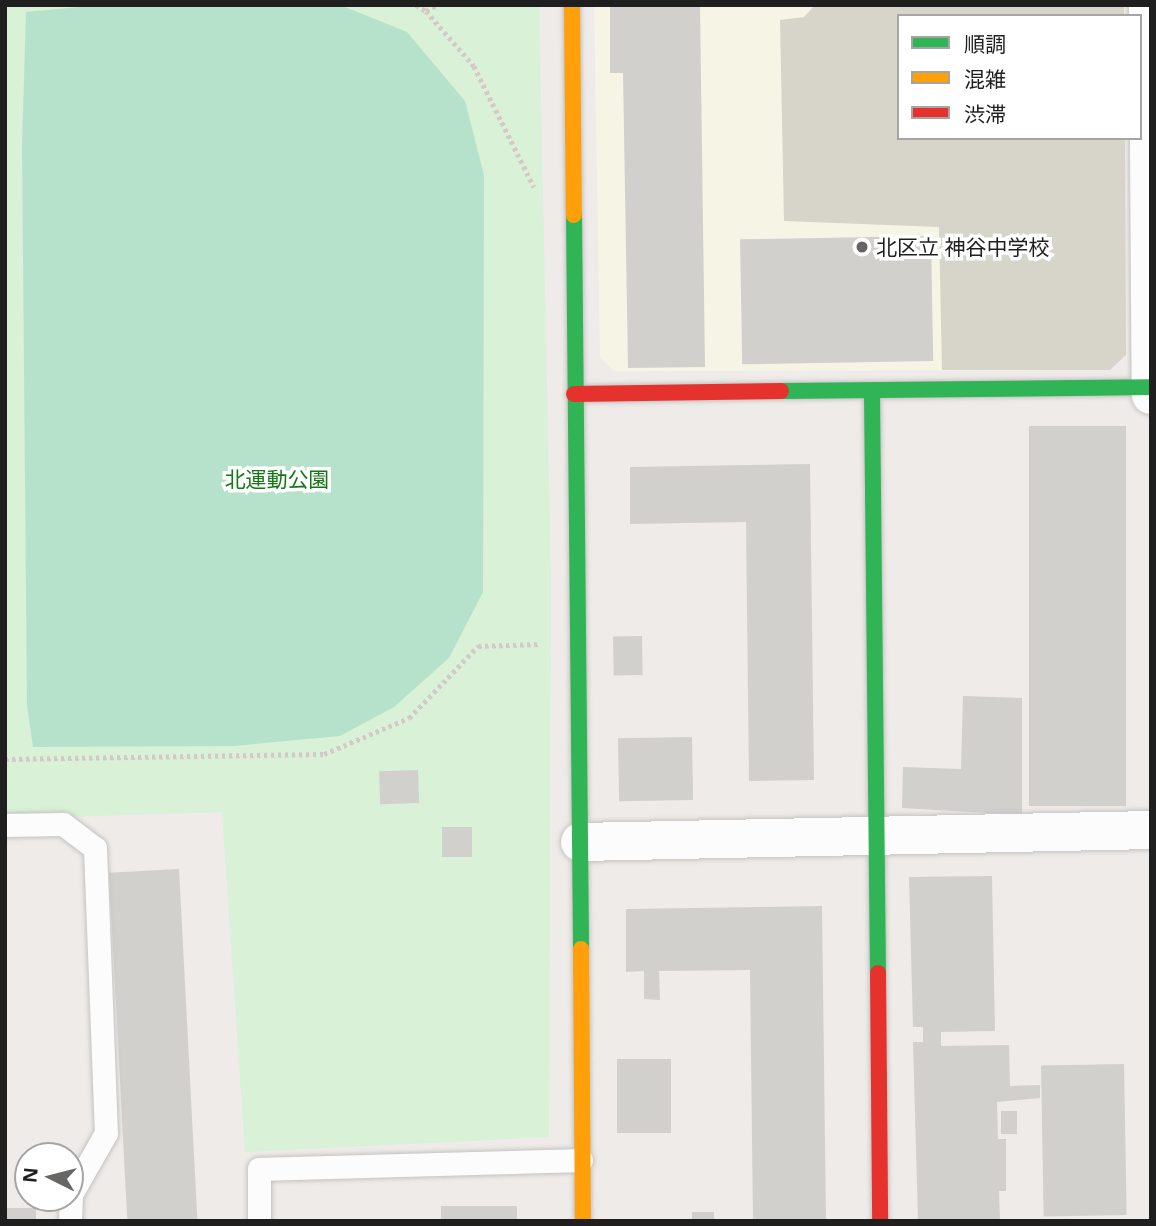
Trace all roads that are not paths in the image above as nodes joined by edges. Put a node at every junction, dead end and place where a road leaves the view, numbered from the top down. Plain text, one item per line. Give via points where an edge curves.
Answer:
1 (572, 5) edge
2 (1148, 5) edge
3 (1150, 219) edge
4 (1151, 387) edge
5 (872, 393) junction
6 (574, 394) junction
7 (1151, 395) edge
8 (5, 825) edge
9 (1151, 830) edge
10 (878, 835) junction
11 (580, 842) junction
12 (581, 1160) junction
13 (70, 1221) edge
14 (259, 1221) edge
15 (583, 1221) edge
16 (880, 1221) edge

1 - 6 street
2 - 3 street
3 - 4 street
4 - 5 street
4 - 7 street
5 - 6 street
5 - 10 street
6 - 11 street
8 - 13 lane via 63,824 95,848 107,1133 71,1194
9 - 10 street
10 - 11 street
10 - 16 street
11 - 12 street
12 - 14 lane via 259,1169
12 - 15 street

